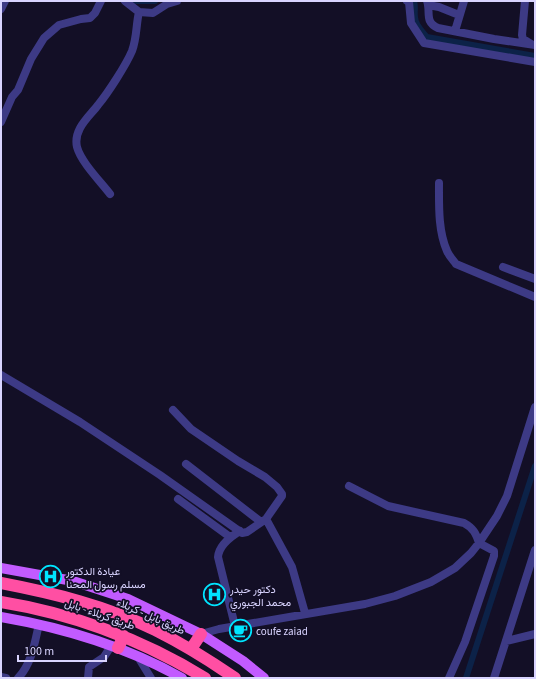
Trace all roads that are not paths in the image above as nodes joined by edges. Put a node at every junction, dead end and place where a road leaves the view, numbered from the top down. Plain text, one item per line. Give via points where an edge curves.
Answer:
1 (6, 1) edge
2 (101, 1) edge
3 (125, 1) edge
4 (177, 1) edge
5 (407, 1) edge
6 (464, 1) edge
7 (525, 1) edge
8 (428, 3) edge
9 (1, 9) edge
10 (139, 12) junction
11 (459, 15) junction
12 (455, 31) junction
13 (534, 45) edge
14 (535, 62) edge
15 (1, 122) edge
16 (439, 183) dead end
17 (110, 194) dead end
18 (503, 267) dead end
19 (535, 279) edge
20 (535, 297) edge
21 (1, 375) edge
22 (535, 407) edge
23 (173, 410) dead end
24 (186, 464) dead end
25 (349, 486) dead end
26 (178, 499) dead end
27 (264, 521) junction
28 (240, 531) junction
29 (230, 537) junction
30 (479, 543) junction
31 (535, 550) edge
32 (1, 568) edge
33 (1, 583) edge
34 (1, 602) edge
35 (305, 613) junction
36 (1, 617) edge
37 (39, 624) junction
38 (235, 626) junction
39 (201, 634) junction
40 (535, 634) edge
41 (124, 636) junction
42 (506, 641) junction
43 (115, 647) junction
44 (191, 649) junction
45 (138, 657) junction
46 (1, 677) edge
47 (6, 678) edge
48 (18, 678) edge
49 (88, 678) edge
50 (151, 678) edge
51 (182, 678) edge
52 (205, 678) edge
53 (235, 678) edge
54 (264, 678) edge
55 (448, 678) edge
56 (494, 678) edge

1 - 9 street
2 - 15 street via 90,18 59,25 44,38 31,59
3 - 10 street
4 - 10 street via 152,13
5 - 14 street via 411,23 424,44
6 - 11 street
7 - 13 street via 522,35
8 - 11 street
8 - 12 street via 427,14 434,26
10 - 17 street via 136,38 130,56 99,105 76,134 77,147 83,159
11 - 12 street
12 - 13 street
16 - 20 street via 443,238 447,252 456,264
18 - 19 street
21 - 28 street via 80,422
22 - 30 street via 507,496
23 - 27 street via 191,429 277,487 282,496
24 - 27 street
25 - 30 street via 388,506 464,523 476,533
26 - 29 street
27 - 28 street via 247,532
27 - 35 street via 292,567
28 - 29 street
29 - 38 street via 218,557
30 - 35 street via 455,568 431,582 365,604
30 - 55 street via 494,551 494,556 465,642
31 - 42 street
32 - 39 main road via 73,581 128,599
33 - 44 highway, طريق بابل - كربلاء via 96,606 153,629
34 - 41 highway, طريق كربلاء - بابل via 75,618
35 - 38 street
36 - 37 main road
37 - 43 main road
37 - 48 street via 32,652
38 - 39 street
39 - 44 highway
39 - 54 main road
40 - 42 street
41 - 43 highway
41 - 52 highway, طريق كربلاء - بابل via 164,654
42 - 56 street
43 - 45 main road
43 - 49 street via 89,667
44 - 53 highway, طريق بابل - كربلاء
45 - 50 street
45 - 51 main road
46 - 47 street

